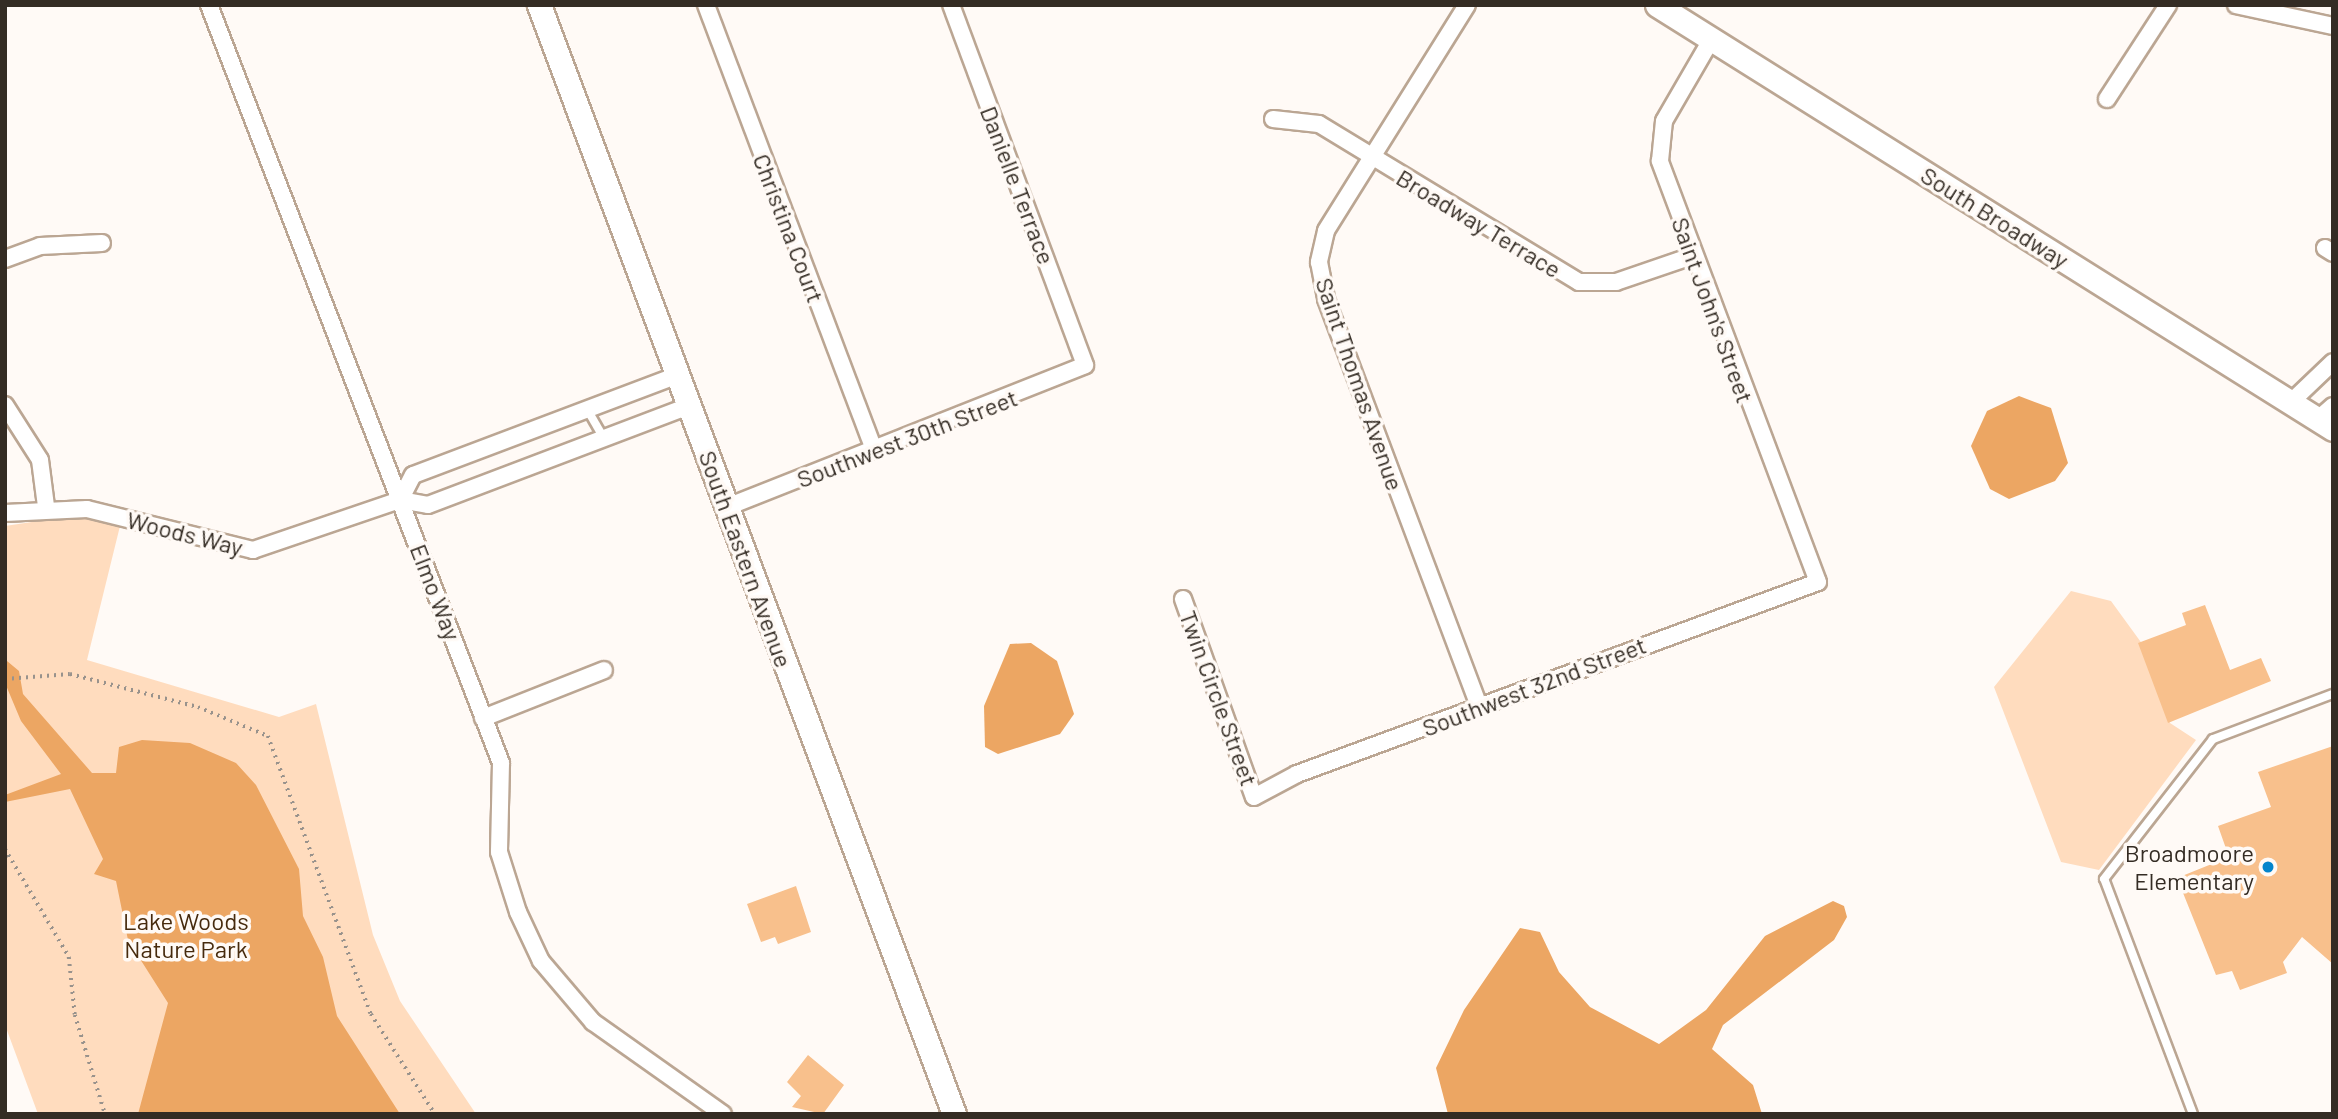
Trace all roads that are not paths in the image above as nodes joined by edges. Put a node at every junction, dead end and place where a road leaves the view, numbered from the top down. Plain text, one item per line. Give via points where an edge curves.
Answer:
1 (209, 5) edge
2 (539, 5) edge
3 (706, 5) edge
4 (951, 5) edge
5 (1467, 5) edge
6 (1657, 5) edge
7 (2168, 5) edge
8 (2236, 5) edge
9 (2333, 26) edge
10 (1712, 40) junction
11 (2107, 99) dead end
12 (1273, 119) dead end
13 (1373, 158) junction
14 (102, 243) dead end
15 (1692, 256) junction
16 (5, 259) edge
17 (2333, 362) edge
18 (1085, 365) joint
19 (678, 374) junction
20 (2290, 403) junction
21 (5, 405) edge
22 (689, 405) junction
23 (587, 410) junction
24 (2328, 418) edge
25 (604, 438) junction
26 (874, 450) junction
27 (400, 500) junction
28 (46, 506) junction
29 (727, 507) junction
30 (5, 513) edge
31 (1818, 582) joint
32 (1183, 599) dead end
33 (604, 670) dead end
34 (2333, 694) edge
35 (1479, 707) junction
36 (484, 718) junction
37 (1254, 797) joint
38 (723, 1114) edge
39 (954, 1114) edge
40 (2193, 1114) edge

1 - 27 street, Elmo Way
2 - 19 street, South Eastern Avenue
3 - 26 street, Christina Court
4 - 18 street, Danielle Terrace
5 - 13 street, Saint Thomas Avenue
6 - 10 street, South Broadway
7 - 11 street
8 - 9 street
10 - 15 street, Saint John's Street via 1674,99 1660,140 1660,161
10 - 20 street, South Broadway
12 - 13 street, Broadway Terrace via 1319,124
13 - 15 street, Broadway Terrace via 1579,282 1616,282
13 - 35 street, Saint Thomas Avenue via 1326,231 1321,278
14 - 16 street via 40,246
15 - 31 street, Saint John's Street
17 - 20 street
18 - 26 street, Southwest 30th Street
19 - 22 street, South Eastern Avenue
19 - 23 street
20 - 24 street, South Broadway
21 - 28 street via 40,460
22 - 25 street, Woods Way
22 - 29 street, South Eastern Avenue
23 - 25 lane
23 - 27 street via 413,475
25 - 27 street, Woods Way via 428,505
26 - 29 street, Southwest 30th Street
27 - 28 street, Woods Way via 253,550 87,509
27 - 36 street, Elmo Way
28 - 30 street, Woods Way
29 - 39 street, South Eastern Avenue
31 - 35 street, Southwest 32nd Street
32 - 37 street, Twin Circle Street
33 - 36 street
34 - 40 lane via 2213,740 2104,879
35 - 37 street, Southwest 32nd Street via 1297,774
36 - 38 street, Elmo Way via 505,780 498,839 505,878 541,961 624,1050

